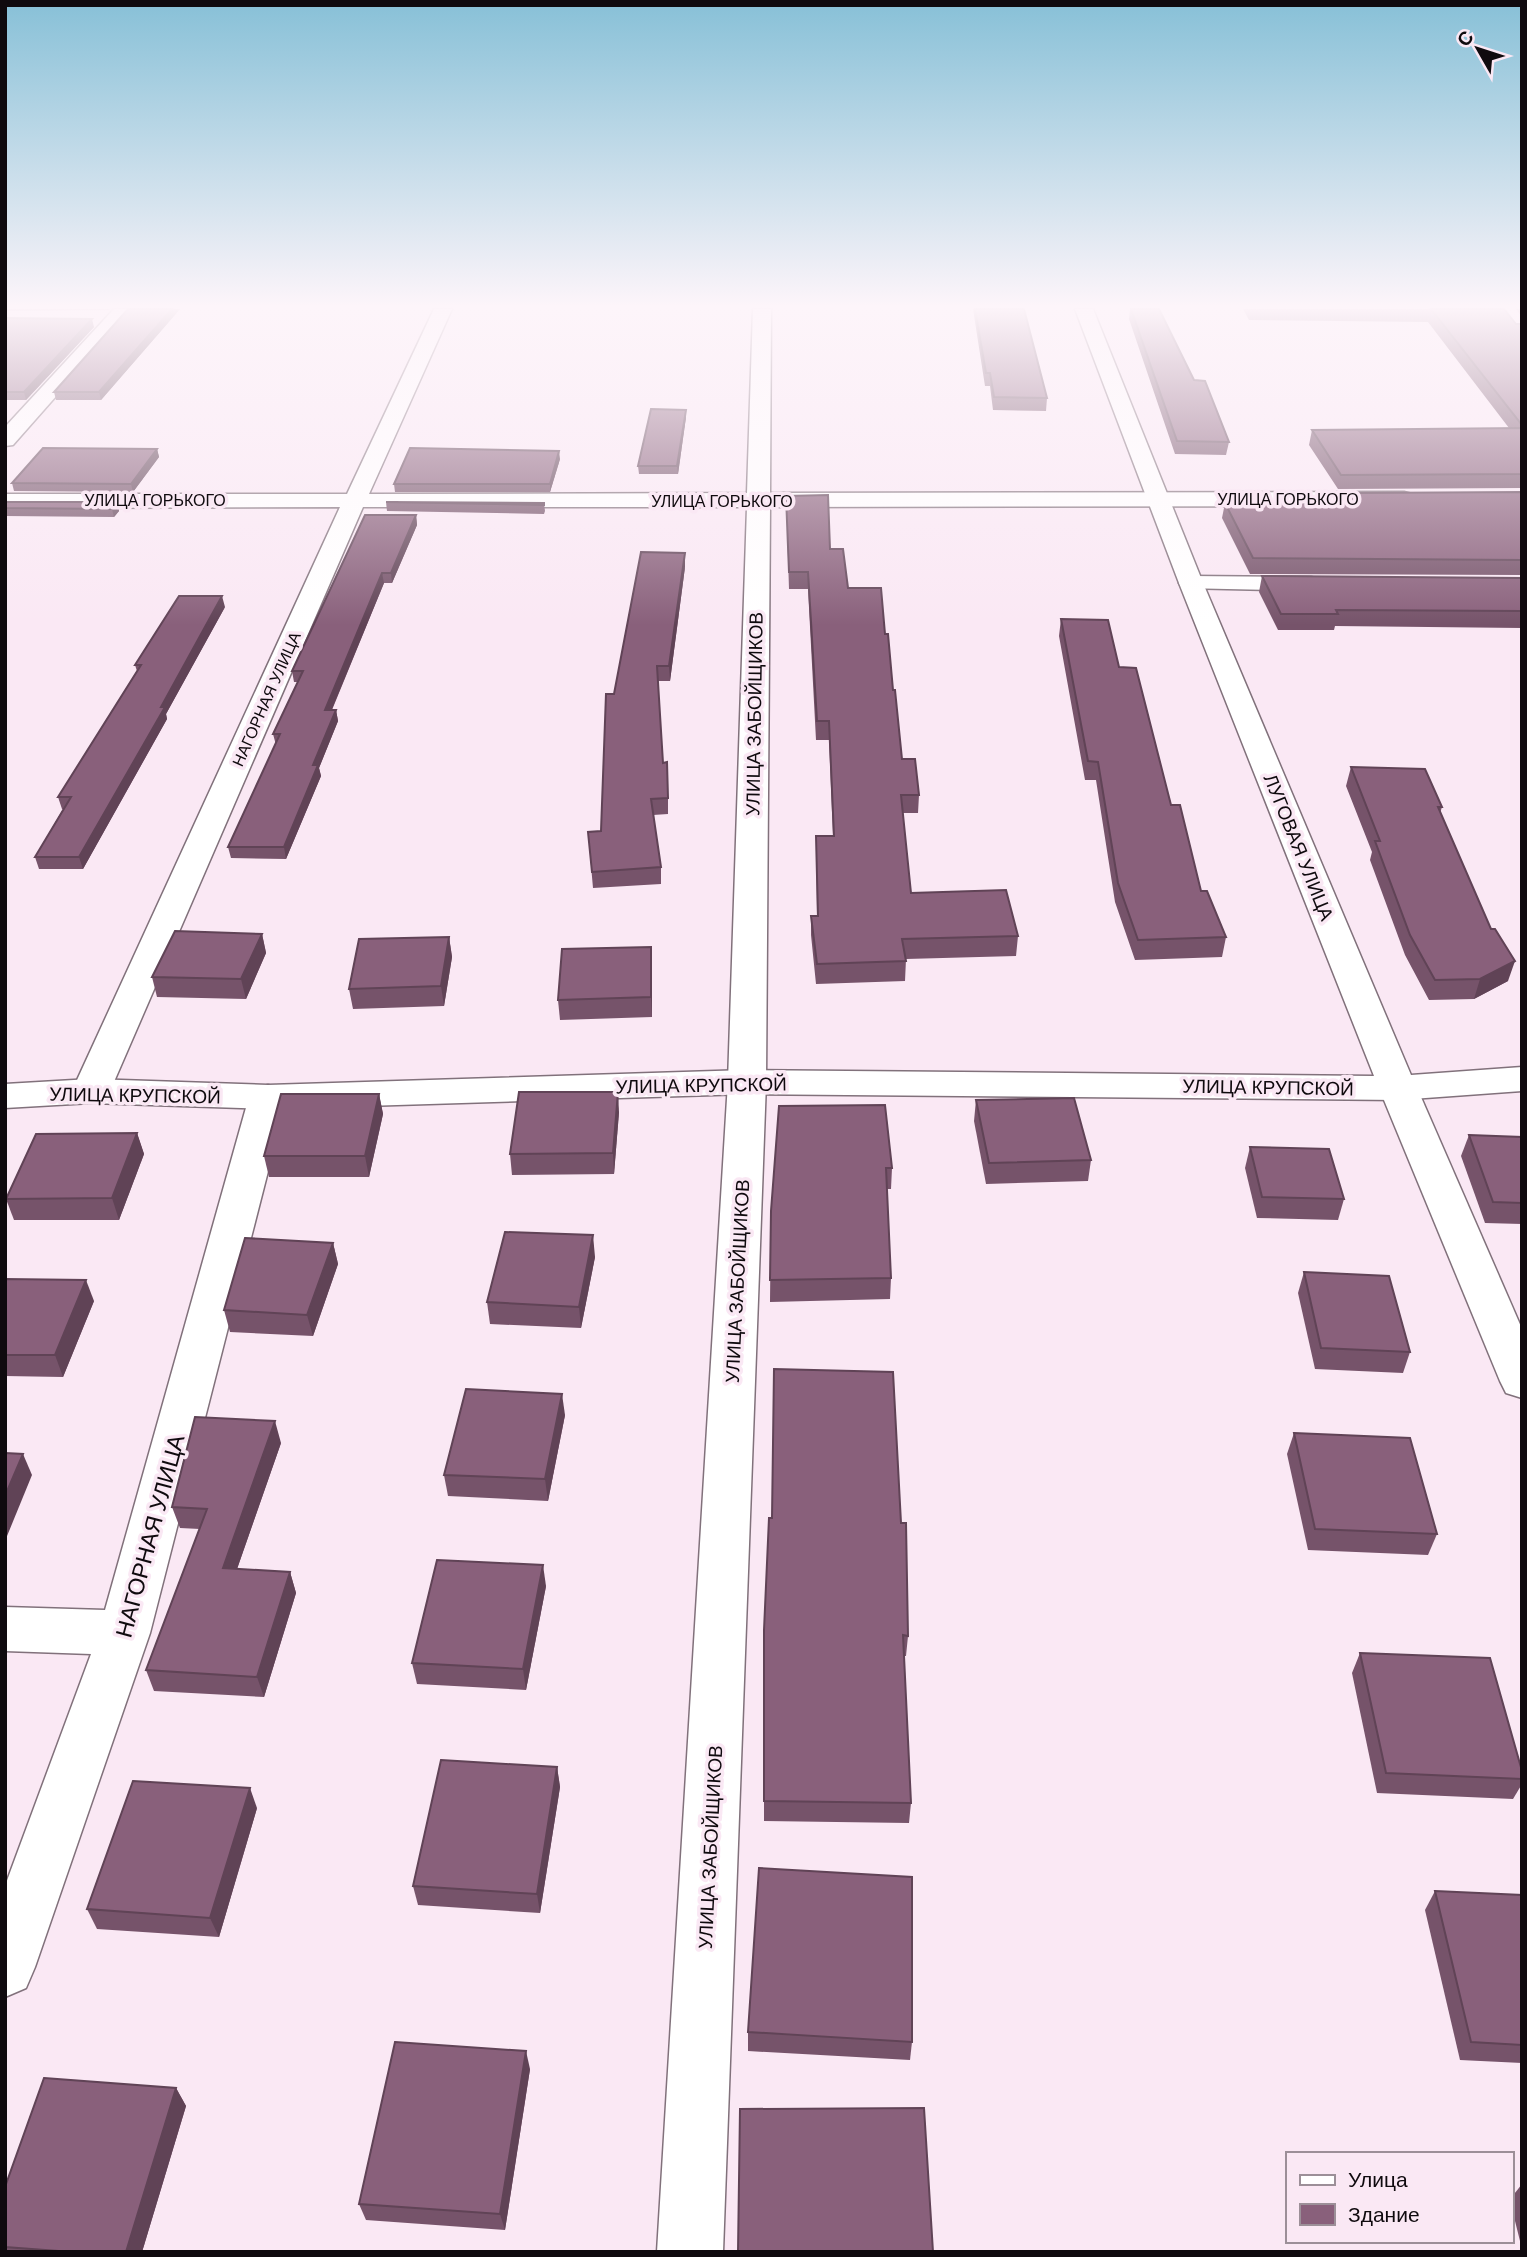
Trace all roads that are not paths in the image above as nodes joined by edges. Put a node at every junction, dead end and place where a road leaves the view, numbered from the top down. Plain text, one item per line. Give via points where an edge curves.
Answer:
1 (28, 414) edge
2 (394, 414) edge
3 (760, 414) edge
4 (1126, 414) edge
5 (5, 440) edge
6 (1424, 498) edge
7 (355, 500) junction
8 (1160, 500) junction
9 (5, 501) edge
10 (759, 502) junction
11 (1191, 583) junction
12 (1329, 584) edge
13 (1522, 1079) edge
14 (747, 1082) junction
15 (1398, 1088) junction
16 (91, 1091) junction
17 (5, 1096) edge
18 (268, 1097) junction
19 (1522, 1381) edge
20 (5, 1629) edge
21 (124, 1633) junction
22 (5, 1967) edge
23 (690, 2252) edge

1 - 5 street
2 - 7 street, НАГОРНАЯ УЛИЦА
3 - 10 street, УЛИЦА ЗАБОЙЩИКОВ
4 - 8 street, ЛУГОВАЯ УЛИЦА
6 - 8 street, УЛИЦА ГОРЬКОГО
7 - 9 street, УЛИЦА ГОРЬКОГО
7 - 10 street, УЛИЦА ГОРЬКОГО
7 - 16 street, НАГОРНАЯ УЛИЦА
8 - 10 street, УЛИЦА ГОРЬКОГО
8 - 11 street, ЛУГОВАЯ УЛИЦА
10 - 14 street, УЛИЦА ЗАБОЙЩИКОВ
11 - 12 street
11 - 15 street, ЛУГОВАЯ УЛИЦА
13 - 15 street, УЛИЦА КРУПСКОЙ
14 - 15 street, УЛИЦА КРУПСКОЙ
14 - 18 street, УЛИЦА КРУПСКОЙ
14 - 23 street, УЛИЦА ЗАБОЙЩИКОВ
15 - 19 street, ЛУГОВАЯ УЛИЦА
16 - 17 street, УЛИЦА КРУПСКОЙ
16 - 18 street, УЛИЦА КРУПСКОЙ
18 - 21 street, НАГОРНАЯ УЛИЦА
20 - 21 street
21 - 22 street, НАГОРНАЯ УЛИЦА

